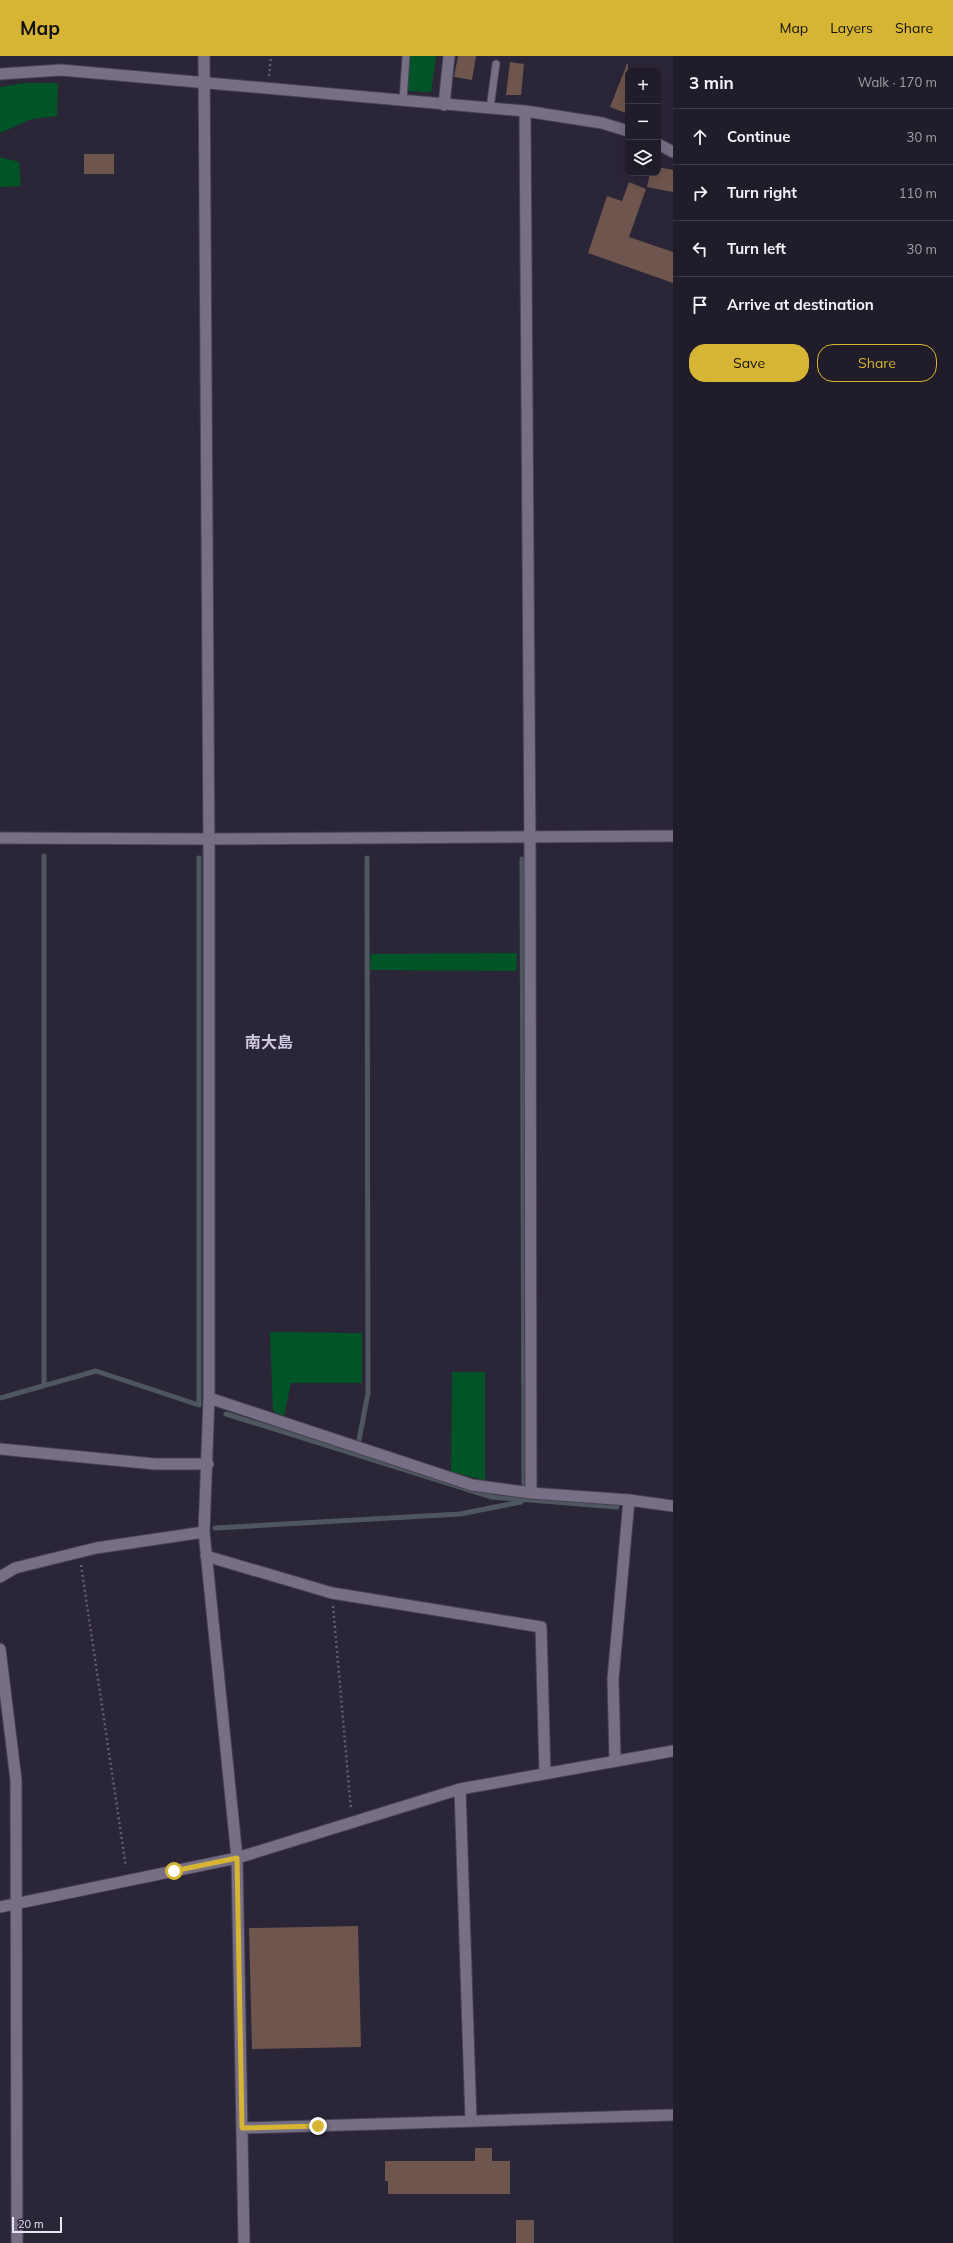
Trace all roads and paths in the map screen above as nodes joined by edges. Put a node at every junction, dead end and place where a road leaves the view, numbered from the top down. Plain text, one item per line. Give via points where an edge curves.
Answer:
1 (204, 56) edge
2 (271, 56) edge
3 (406, 56) edge
4 (449, 56) edge
5 (496, 64) dead end
6 (0, 74) edge
7 (203, 82) junction
8 (268, 88) junction
9 (403, 101) junction
10 (444, 104) junction
11 (490, 108) junction
12 (526, 111) junction
13 (625, 130) edge
14 (661, 146) edge
15 (673, 152) edge
16 (673, 836) edge
17 (529, 837) junction
18 (0, 838) edge
19 (209, 839) junction
20 (209, 1398) junction
21 (0, 1449) edge
22 (208, 1464) junction
23 (531, 1494) junction
24 (630, 1500) junction
25 (673, 1506) edge
26 (204, 1532) junction
27 (80, 1552) junction
28 (206, 1556) junction
29 (0, 1577) edge
30 (332, 1593) junction
31 (0, 1649) edge
32 (673, 1751) edge
33 (615, 1760) junction
34 (545, 1774) junction
35 (460, 1789) junction
36 (352, 1823) junction
37 (237, 1858) junction
38 (128, 1881) junction
39 (16, 1904) junction
40 (0, 1907) edge
41 (673, 2115) edge
42 (471, 2121) junction
43 (242, 2128) junction
44 (17, 2243) edge
45 (244, 2243) edge

1 - 7 street
2 - 8 path
3 - 9 lane
4 - 10 street
5 - 11 lane
6 - 7 street via 61,70
7 - 8 street
7 - 19 street
8 - 9 street
9 - 10 street
10 - 11 street
11 - 12 street
12 - 13 street via 602,123
12 - 17 street
14 - 15 street
16 - 17 street
17 - 19 street
17 - 23 street
18 - 19 street
19 - 20 street
20 - 22 street
20 - 23 street via 472,1485
21 - 22 street via 155,1464
22 - 26 street
23 - 24 street
24 - 25 street
24 - 33 street via 613,1679
26 - 27 street
26 - 28 street
27 - 29 street via 15,1568
27 - 38 path
28 - 30 street
28 - 37 street
30 - 34 street via 541,1627
30 - 36 path
31 - 39 street via 16,1780
32 - 33 street
33 - 34 street
34 - 35 street
35 - 36 street
35 - 42 street
36 - 37 street
37 - 38 street
37 - 43 street
38 - 39 street
39 - 40 street
39 - 44 street
41 - 42 street
42 - 43 street
43 - 45 street

